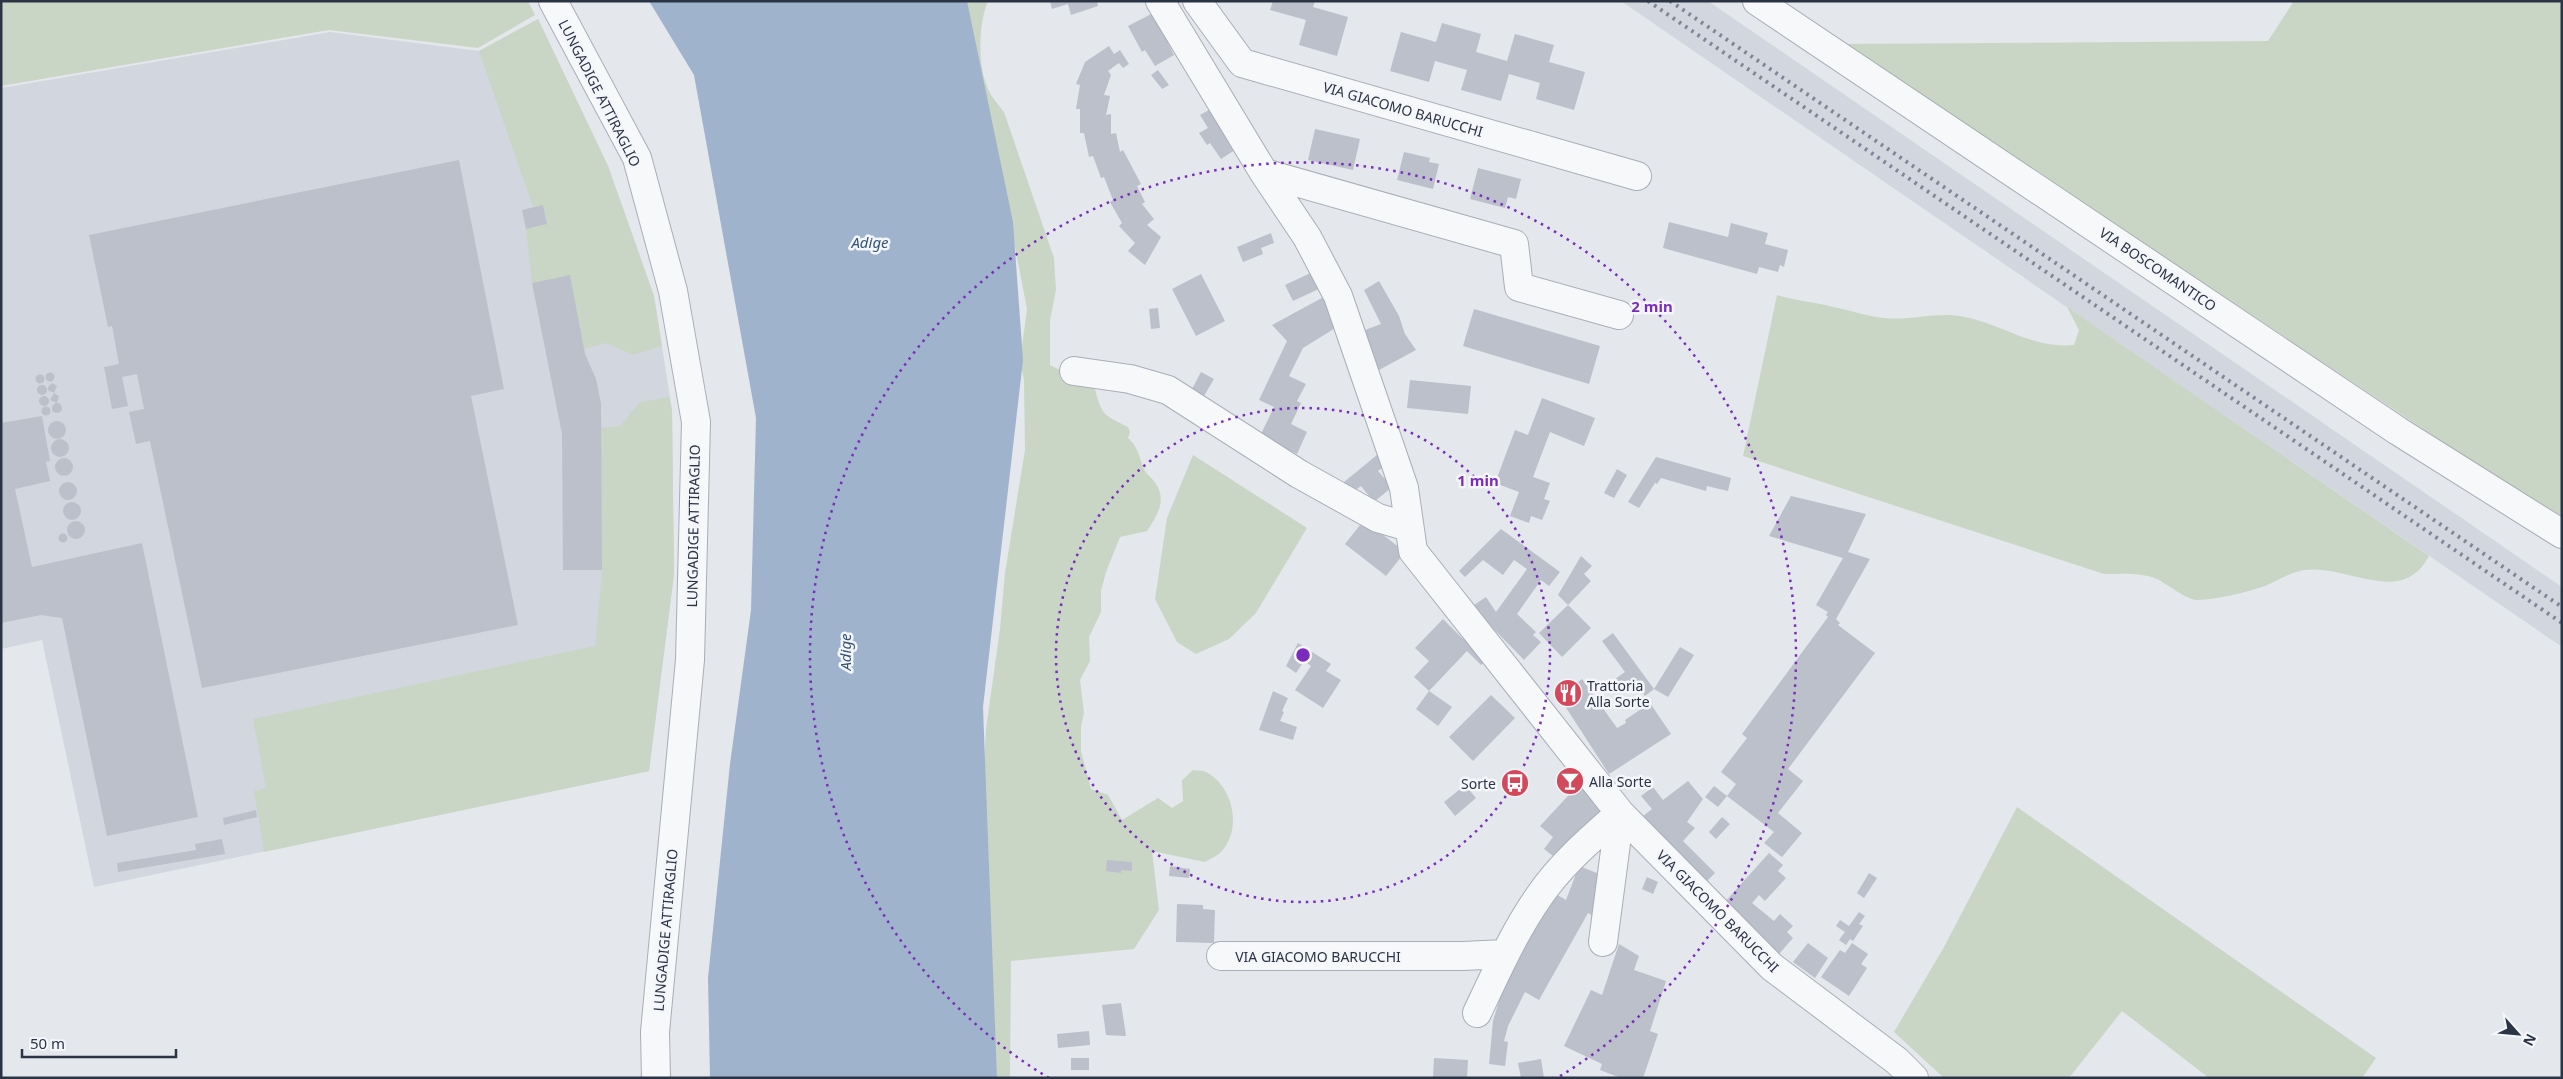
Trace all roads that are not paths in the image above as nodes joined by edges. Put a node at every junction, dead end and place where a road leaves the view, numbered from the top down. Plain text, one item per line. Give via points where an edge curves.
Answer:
1 (553, 1) edge
2 (1160, 1) edge
3 (1197, 1) edge
4 (1757, 1) edge
5 (1264, 172) junction
6 (1637, 176) dead end
7 (1619, 315) dead end
8 (1074, 371) dead end
9 (1409, 526) junction
10 (2562, 534) edge
11 (1620, 813) junction
12 (1603, 942) dead end
13 (1505, 954) junction
14 (1221, 956) dead end
15 (1477, 1013) dead end
16 (656, 1078) edge
17 (1914, 1078) edge

1 - 16 street, LUNGADIGE ATTIRAGLIO via 637,158 673,291 696,422 690,660 656,1032
2 - 5 street, VIA GIACOMO BARUCCHI
3 - 6 street, VIA GIACOMO BARUCCHI via 1242,63
4 - 10 street, VIA BOSCOMANTICO via 2398,431
5 - 7 street via 1514,244 1519,287
5 - 9 street, VIA GIACOMO BARUCCHI via 1307,237 1338,296 1404,488
8 - 9 street via 1130,379 1168,390 1315,483 1378,518
9 - 11 street, VIA GIACOMO BARUCCHI via 1413,551
11 - 12 street
11 - 13 street via 1577,852 1541,894
11 - 17 street, VIA GIACOMO BARUCCHI via 1772,967 1897,1061
13 - 14 street, VIA GIACOMO BARUCCHI
13 - 15 street

